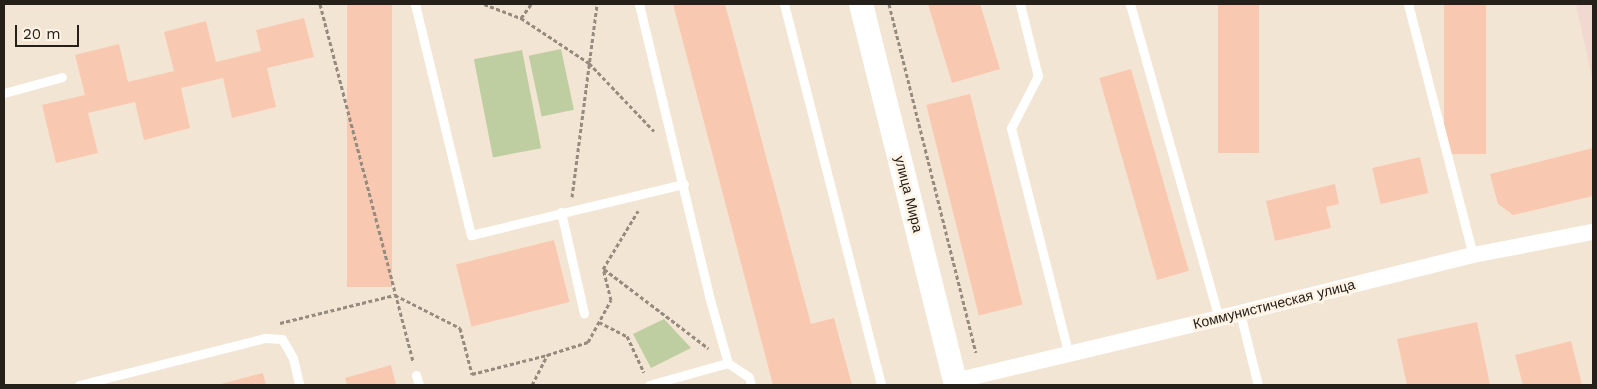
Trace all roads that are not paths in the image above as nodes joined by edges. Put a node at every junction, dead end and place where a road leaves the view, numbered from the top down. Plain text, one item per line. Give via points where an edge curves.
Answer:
1 (415, 4) edge
2 (639, 4) edge
3 (784, 4) edge
4 (861, 4) edge
5 (1020, 4) edge
6 (1130, 4) edge
7 (1408, 4) edge
8 (62, 77) dead end
9 (4, 93) edge
10 (684, 184) junction
11 (561, 212) junction
12 (1593, 232) edge
13 (1473, 254) junction
14 (584, 313) dead end
15 (1240, 313) junction
16 (1219, 318) junction
17 (1069, 355) junction
18 (728, 363) junction
19 (416, 375) road end
20 (956, 383) edge
21 (81, 385) edge
22 (299, 385) edge
23 (419, 385) edge
24 (649, 385) edge
25 (751, 385) edge
26 (881, 385) edge
27 (1258, 385) edge

1 - 11 lane via 471,235
2 - 10 lane
3 - 26 lane
4 - 20 main road, улица Мира
5 - 17 lane via 1038,76 1011,128
6 - 16 lane
7 - 13 lane
8 - 9 lane
10 - 11 lane
10 - 18 lane
11 - 14 lane
12 - 13 street, Коммунистическая улица
13 - 15 street, Коммунистическая улица
15 - 16 street, Коммунистическая улица
15 - 27 lane
16 - 17 street, Коммунистическая улица
17 - 20 street, Коммунистическая улица
18 - 24 lane
18 - 25 lane via 749,377
19 - 23 lane
21 - 22 lane via 265,338 282,339 292,358

